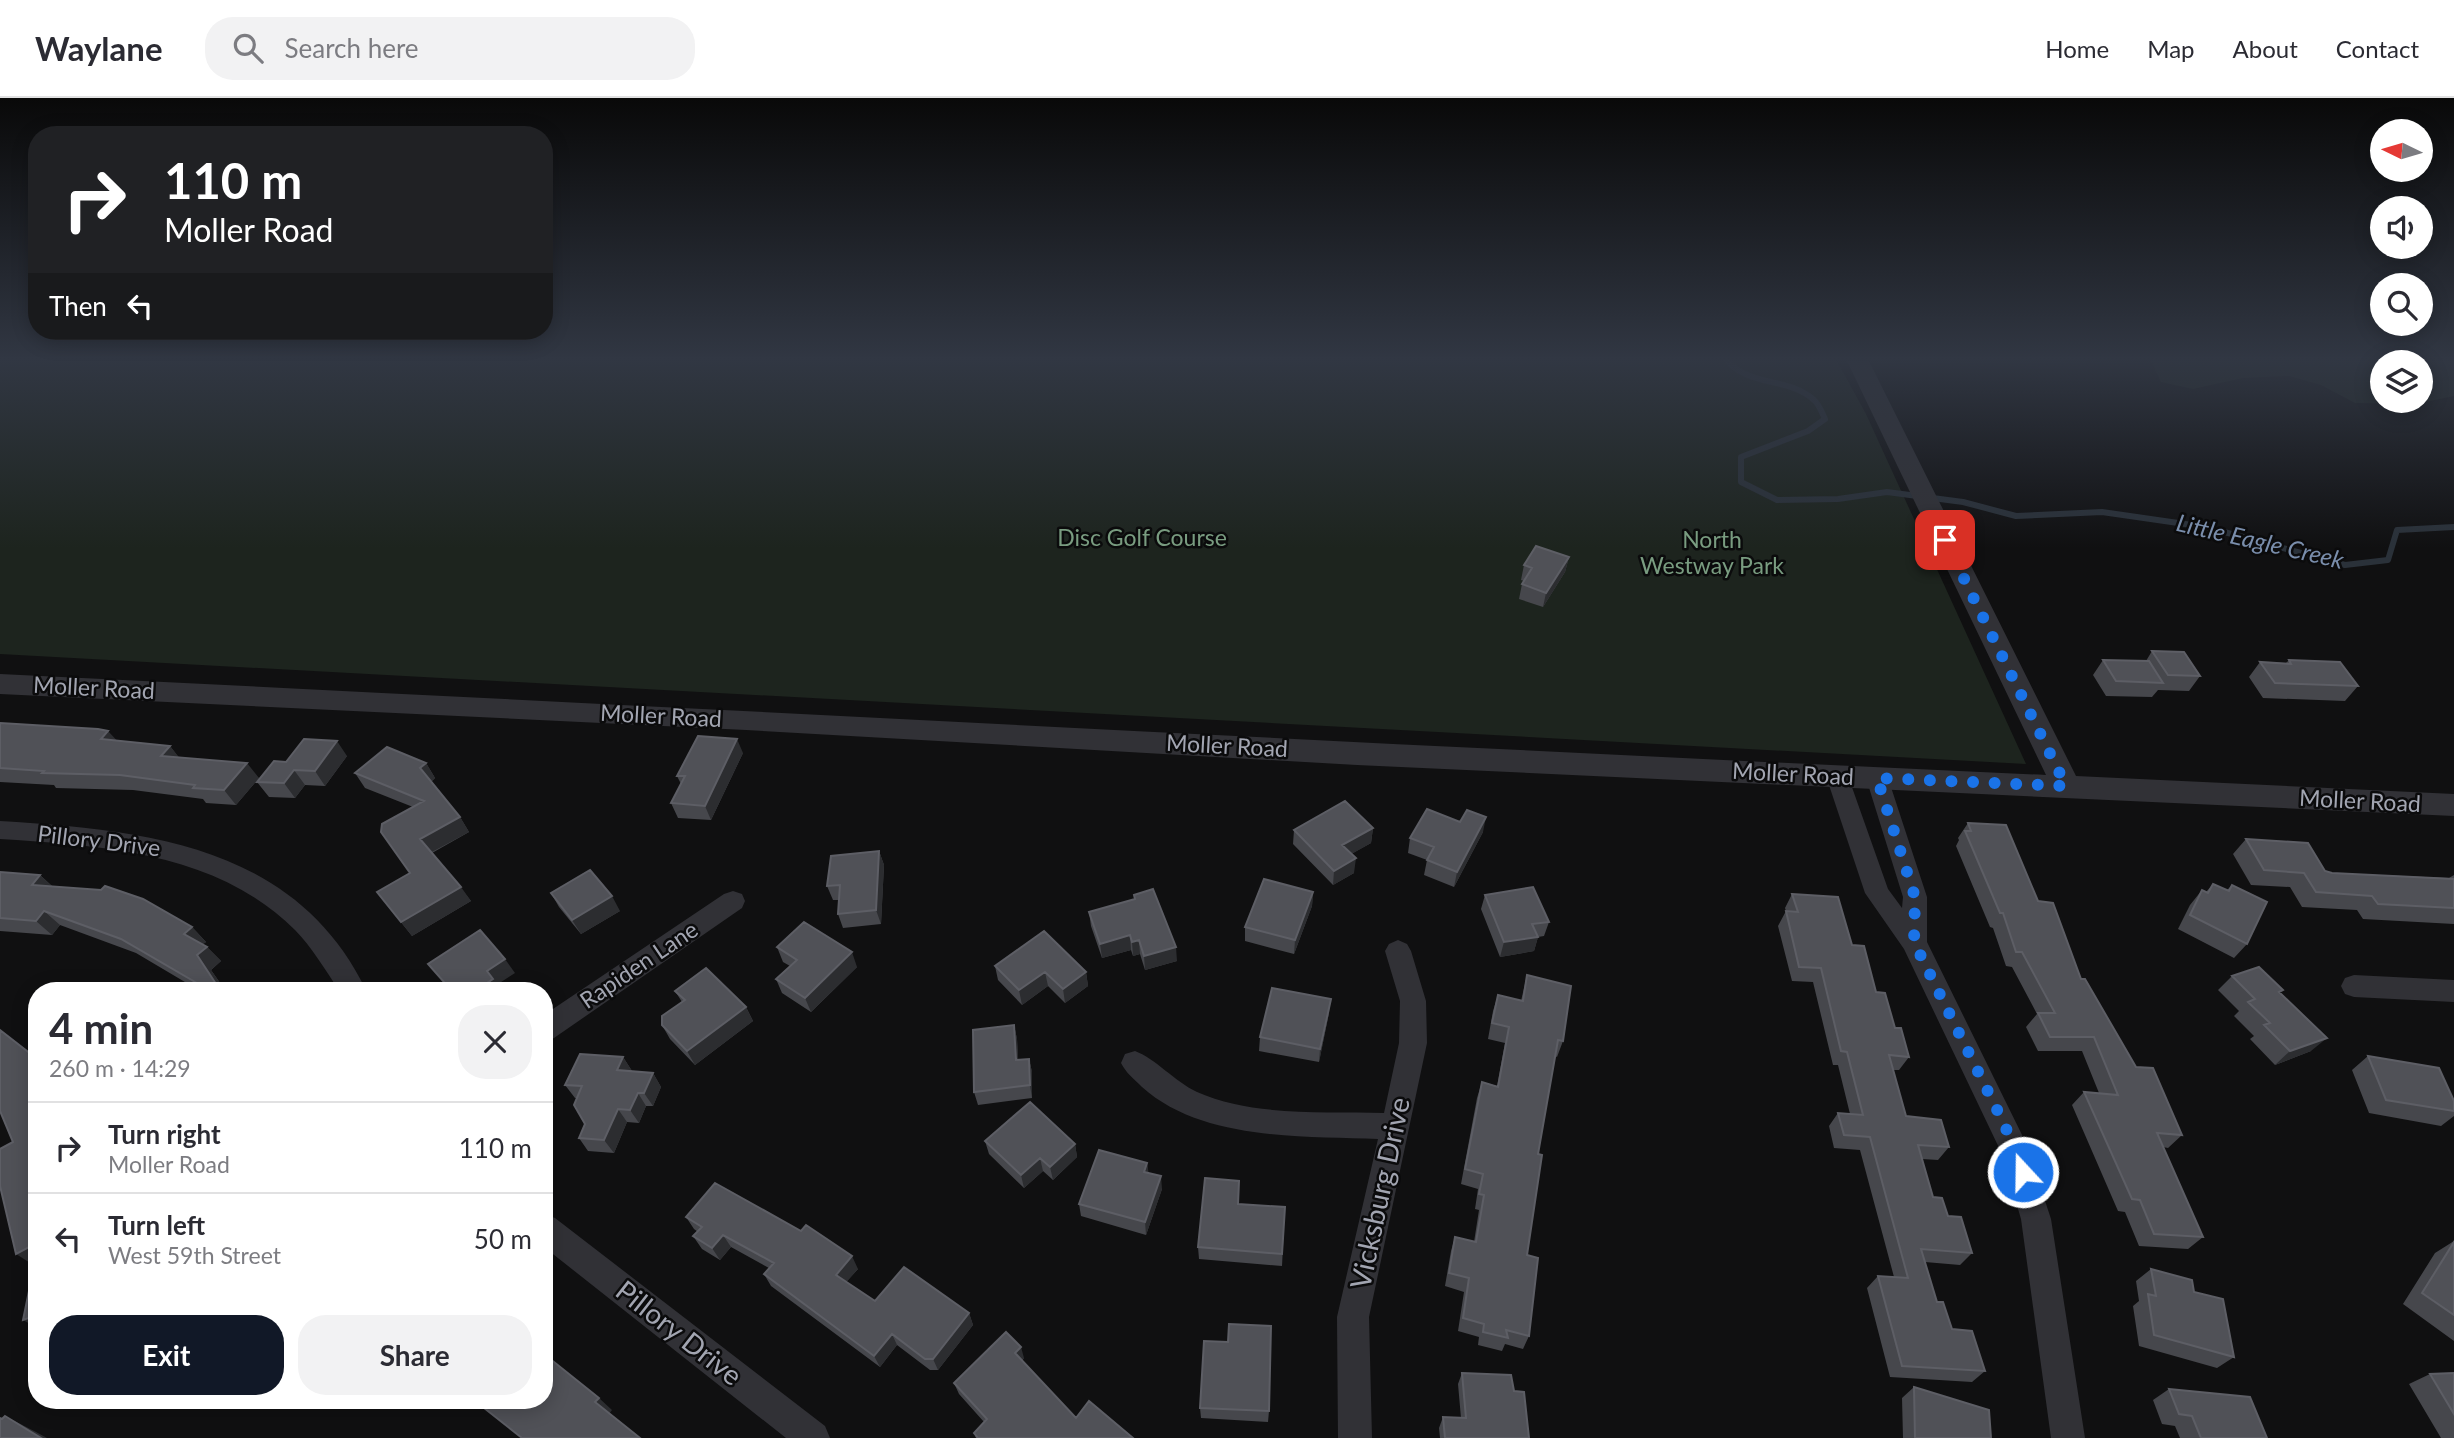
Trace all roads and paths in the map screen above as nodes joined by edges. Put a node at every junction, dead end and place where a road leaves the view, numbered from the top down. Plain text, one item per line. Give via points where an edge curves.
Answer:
1 (1888, 424) edge
2 (0, 684) edge
3 (1837, 776) junction
4 (1877, 778) junction
5 (2066, 786) junction
6 (2454, 805) edge
7 (0, 830) edge
8 (733, 901) dead end
9 (1914, 942) junction
10 (1398, 951) dead end
11 (348, 982) edge
12 (2354, 986) dead end
13 (2454, 992) edge
14 (553, 1024) edge
15 (1135, 1063) dead end
16 (1393, 1126) junction
17 (553, 1235) edge
18 (813, 1438) edge
19 (1355, 1438) edge
20 (2068, 1438) edge

1 - 5 street
2 - 3 street, Moller Road
3 - 4 street, Moller Road
3 - 9 street via 1877,893
4 - 5 street, Moller Road
4 - 9 street via 1915,897
5 - 6 street, Moller Road
7 - 11 street, Pillory Drive via 139,843 228,871 271,895 301,919
8 - 14 street, Rapiden Lane
9 - 20 street via 2005,1126 2029,1191
10 - 16 street, Vicksburg Drive via 1413,1001 1413,1037
12 - 13 street
15 - 16 street via 1171,1092 1210,1110 1272,1121
16 - 19 street, Vicksburg Drive via 1353,1317
17 - 18 street, Pillory Drive

